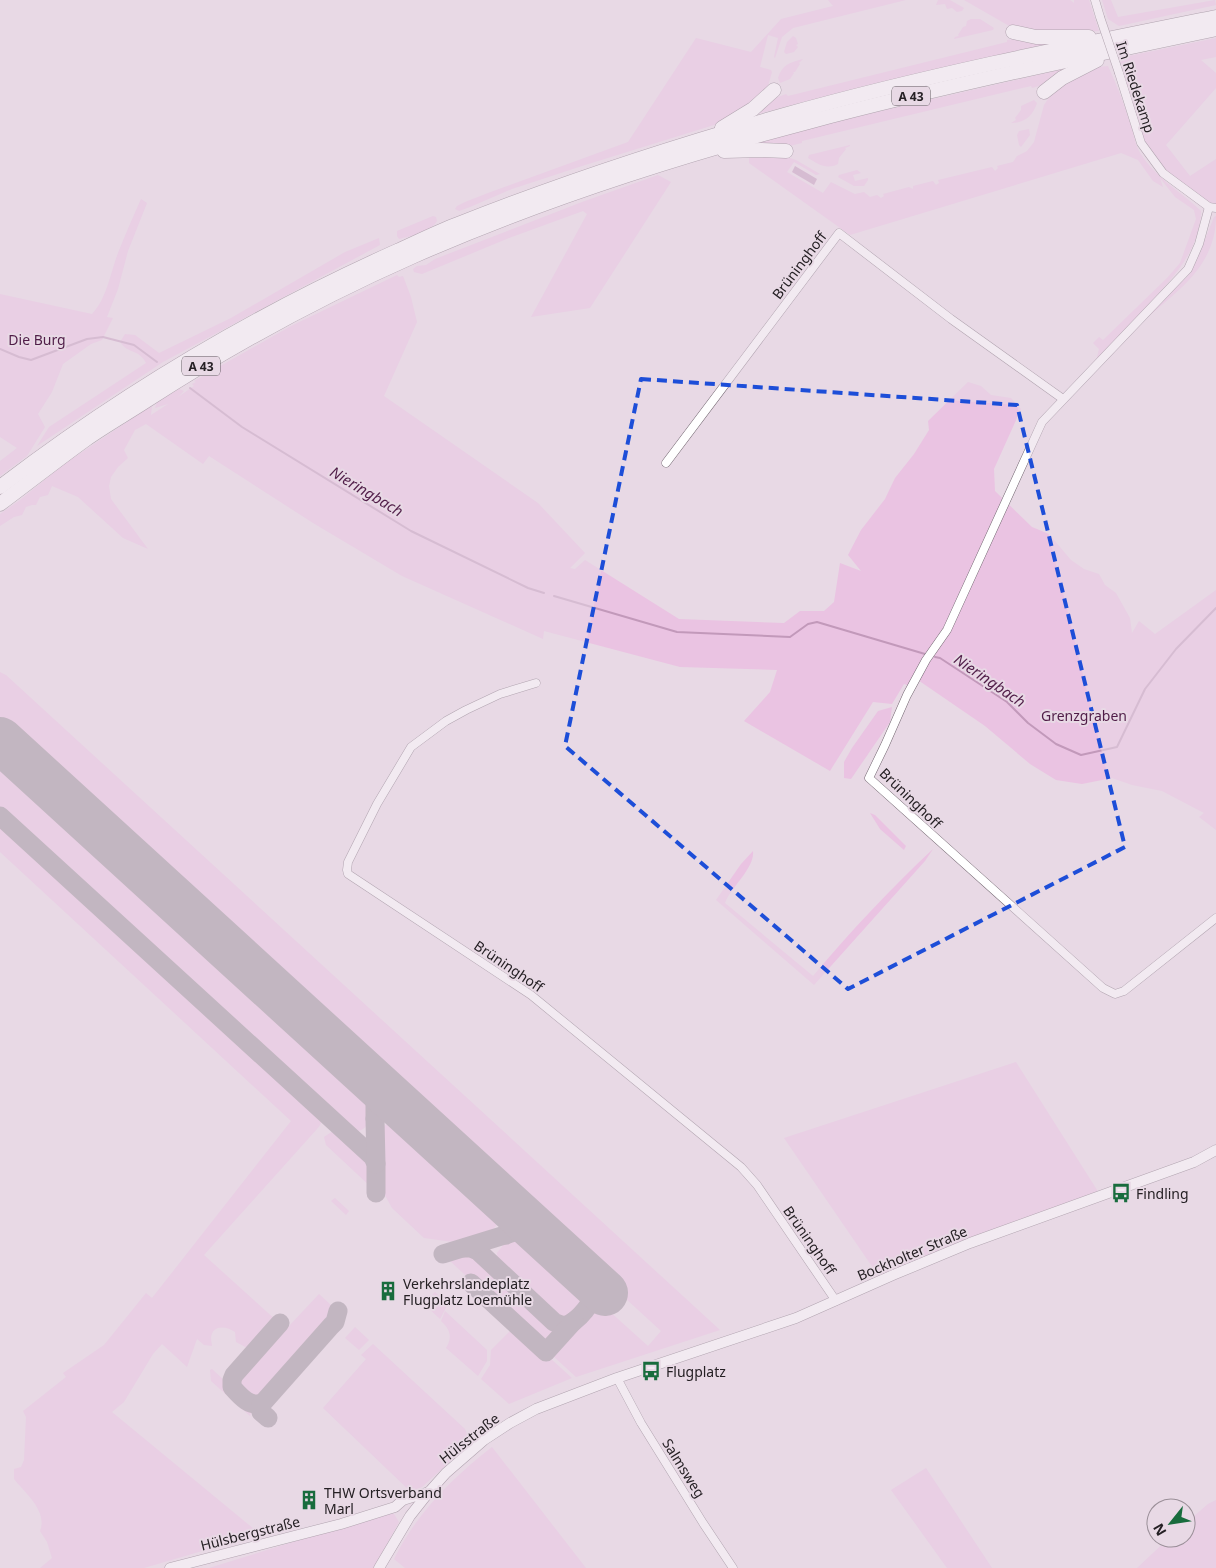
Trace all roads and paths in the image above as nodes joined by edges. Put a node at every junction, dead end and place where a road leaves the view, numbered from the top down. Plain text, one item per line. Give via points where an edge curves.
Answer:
1 (1094, 0) edge
2 (1216, 17) edge
3 (1216, 29) edge
4 (1013, 32) dead end
5 (1123, 42) junction
6 (774, 90) dead end
7 (1044, 92) dead end
8 (703, 139) junction
9 (786, 151) dead end
10 (698, 153) junction
11 (1213, 207) edge
12 (1063, 399) junction
13 (666, 463) dead end
14 (0, 487) edge
15 (0, 504) edge
16 (536, 683) dead end
17 (1216, 918) edge
18 (1216, 1150) edge
19 (836, 1301) junction
20 (617, 1378) junction
21 (429, 1492) junction
22 (395, 1507) junction
23 (410, 1516) junction
24 (170, 1568) edge
25 (378, 1568) edge
26 (733, 1568) edge

1 - 11 street, Im Riedekamp, bridge via 1141,143 1163,173
2 - 5 highway, A 43
3 - 5 highway, A 43
4 - 5 highway via 1036,37
5 - 7 highway
5 - 8 highway, A 43 via 890,88
5 - 10 highway, A 43
6 - 8 highway via 753,109
8 - 14 highway, A 43 via 503,206 347,273 163,374
9 - 10 highway
10 - 15 highway, A 43 via 593,186 498,221 353,284 186,375 86,439
11 - 12 street, Brüninghoff via 1188,269
12 - 13 street, Brüninghoff via 839,233
12 - 17 street, Brüninghoff via 1042,422 948,630 926,660 907,695 869,778 1103,988 1115,994 1124,991
16 - 19 street, Brüninghoff via 500,694 466,710 412,747 377,804 348,862 348,874 531,995 741,1167
18 - 19 street, Bockholter Straße via 1194,1162 970,1243
19 - 20 street, Bockholter Straße via 796,1318
20 - 21 street, Hülsstraße via 566,1396 510,1423 461,1459
20 - 26 street, Salmsweg via 646,1431
21 - 22 street, Hülsbergstraße via 403,1500
21 - 23 street, Hülsstraße
22 - 23 street
22 - 24 street, Hülsbergstraße
23 - 25 street, Hülsstraße

